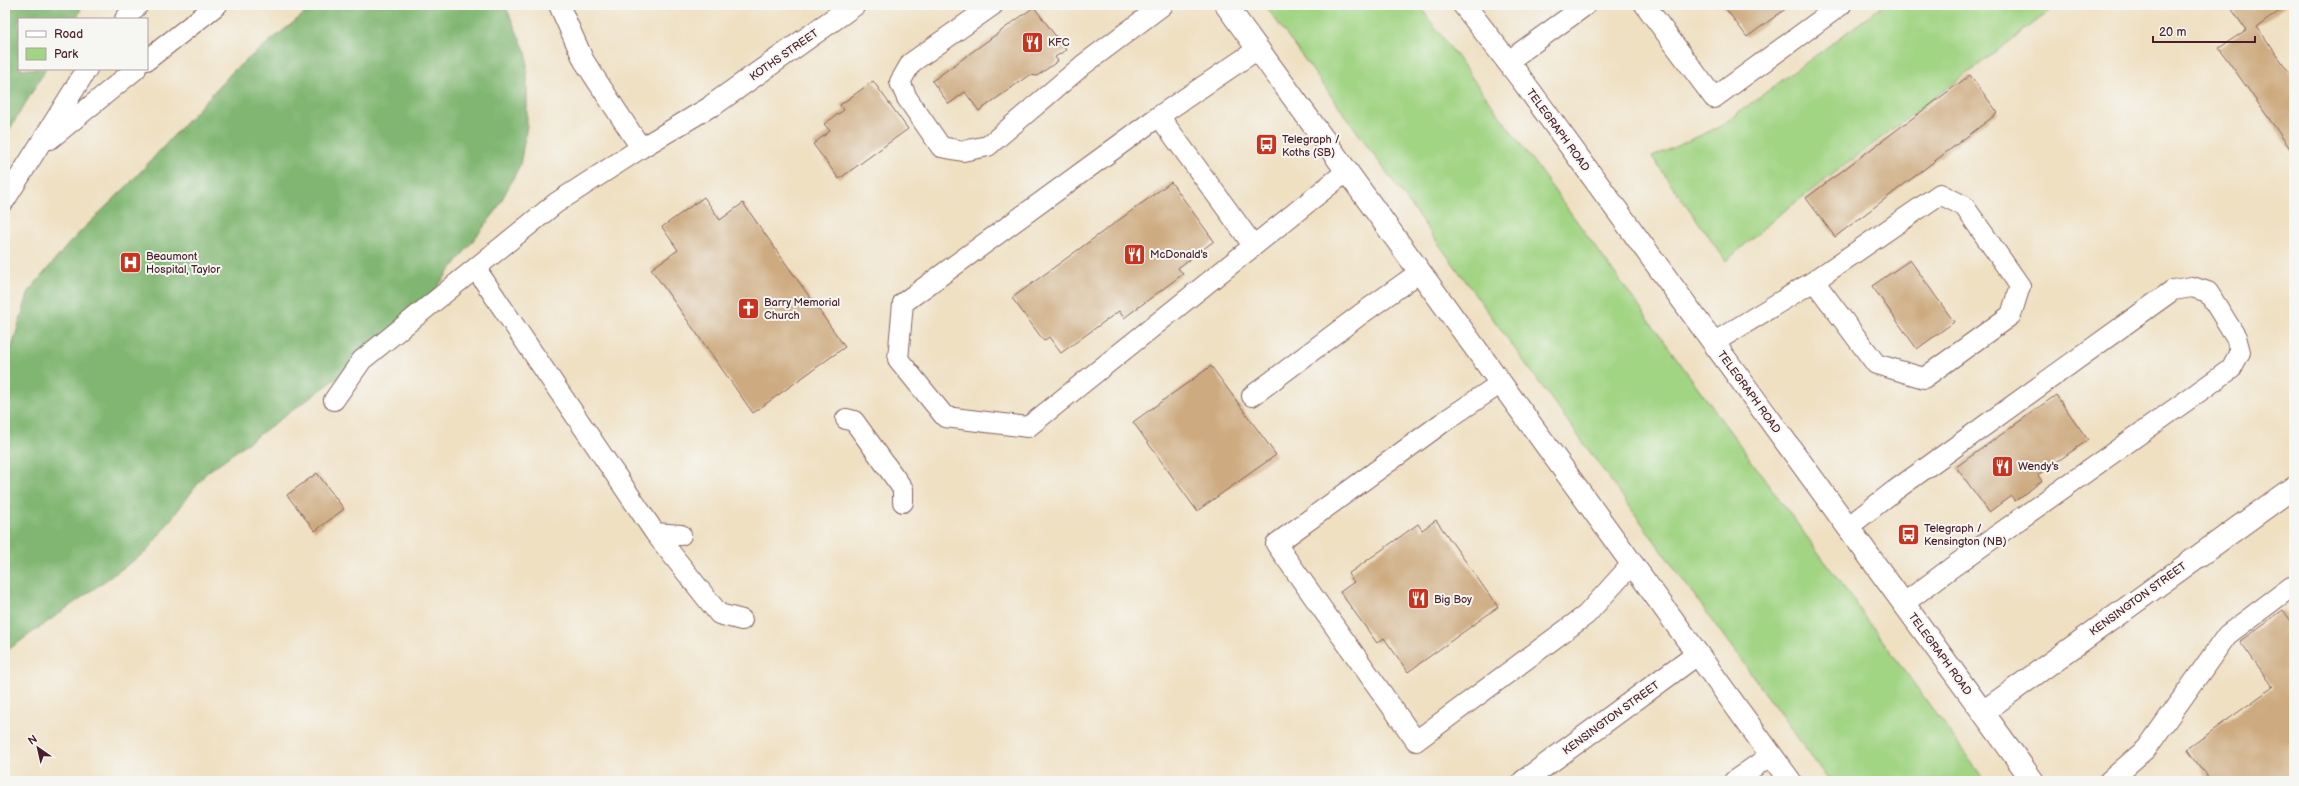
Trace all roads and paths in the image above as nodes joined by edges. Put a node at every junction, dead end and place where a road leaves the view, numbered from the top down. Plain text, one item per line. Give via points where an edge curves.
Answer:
1 (138, 5) edge
2 (217, 5) edge
3 (559, 5) edge
4 (854, 5) edge
5 (993, 5) edge
6 (1163, 5) edge
7 (1226, 5) edge
8 (1464, 5) edge
9 (1586, 5) edge
10 (1645, 5) edge
11 (1841, 5) edge
12 (126, 18) edge
13 (1258, 49) junction
14 (148, 59) edge
15 (1507, 62) junction
16 (86, 70) edge
17 (135, 70) edge
18 (713, 105) joint
19 (1160, 116) junction
20 (641, 148) junction
21 (34, 152) junction
22 (1347, 171) junction
23 (5, 200) edge
24 (1253, 245) junction
25 (476, 268) junction
26 (1420, 272) junction
27 (1814, 281) junction
28 (1713, 343) junction
29 (1501, 383) junction
30 (1252, 396) dead end
31 (334, 400) dead end
32 (846, 419) dead end
33 (2294, 487) edge
34 (903, 502) dead end
35 (1848, 527) junction
36 (655, 533) junction
37 (681, 535) dead end
38 (1632, 564) junction
39 (2294, 588) edge
40 (1903, 604) junction
41 (742, 620) dead end
42 (1697, 654) junction
43 (1983, 712) junction
44 (1771, 755) junction
45 (1524, 781) edge
46 (1734, 781) edge
47 (1790, 781) edge
48 (2033, 781) edge
49 (2109, 781) edge

1 - 12 lane
2 - 14 lane
3 - 20 lane via 584,61
4 - 18 main road, KOTHS STREET
5 - 6 lane via 911,63 900,82 907,98 941,147 963,151 988,146 1083,65
7 - 13 main road
8 - 15 main road, TELEGRAPH ROAD
9 - 15 lane
10 - 11 lane via 1714,98
13 - 19 lane
13 - 22 main road
15 - 28 main road, TELEGRAPH ROAD
16 - 21 lane
17 - 21 lane
18 - 20 lane
19 - 24 lane
19 - 24 lane via 903,303 898,359 945,417 1028,427
20 - 25 lane via 556,203
21 - 23 lane
22 - 24 lane
22 - 26 main road
25 - 31 lane via 362,360
25 - 36 lane
26 - 29 main road
26 - 30 lane
27 - 27 lane via 1940,194 1964,206 2020,286 2011,315 1924,378 1876,364
27 - 28 lane
28 - 35 main road, TELEGRAPH ROAD
29 - 38 main road
29 - 38 lane via 1276,544 1416,741 1586,615
32 - 34 lane via 854,421 903,489
33 - 43 main road, KENSINGTON STREET
35 - 40 main road, TELEGRAPH ROAD
35 - 40 lane via 1894,490 2173,290 2192,286 2208,292 2236,336 2240,352 2231,369
36 - 37 lane
36 - 41 lane via 719,614
38 - 42 main road
39 - 49 lane via 2291,587 2227,635 2147,748
40 - 43 main road, TELEGRAPH ROAD
42 - 44 main road
42 - 45 main road, KENSINGTON STREET
43 - 48 main road, TELEGRAPH ROAD
44 - 46 lane
44 - 47 main road

